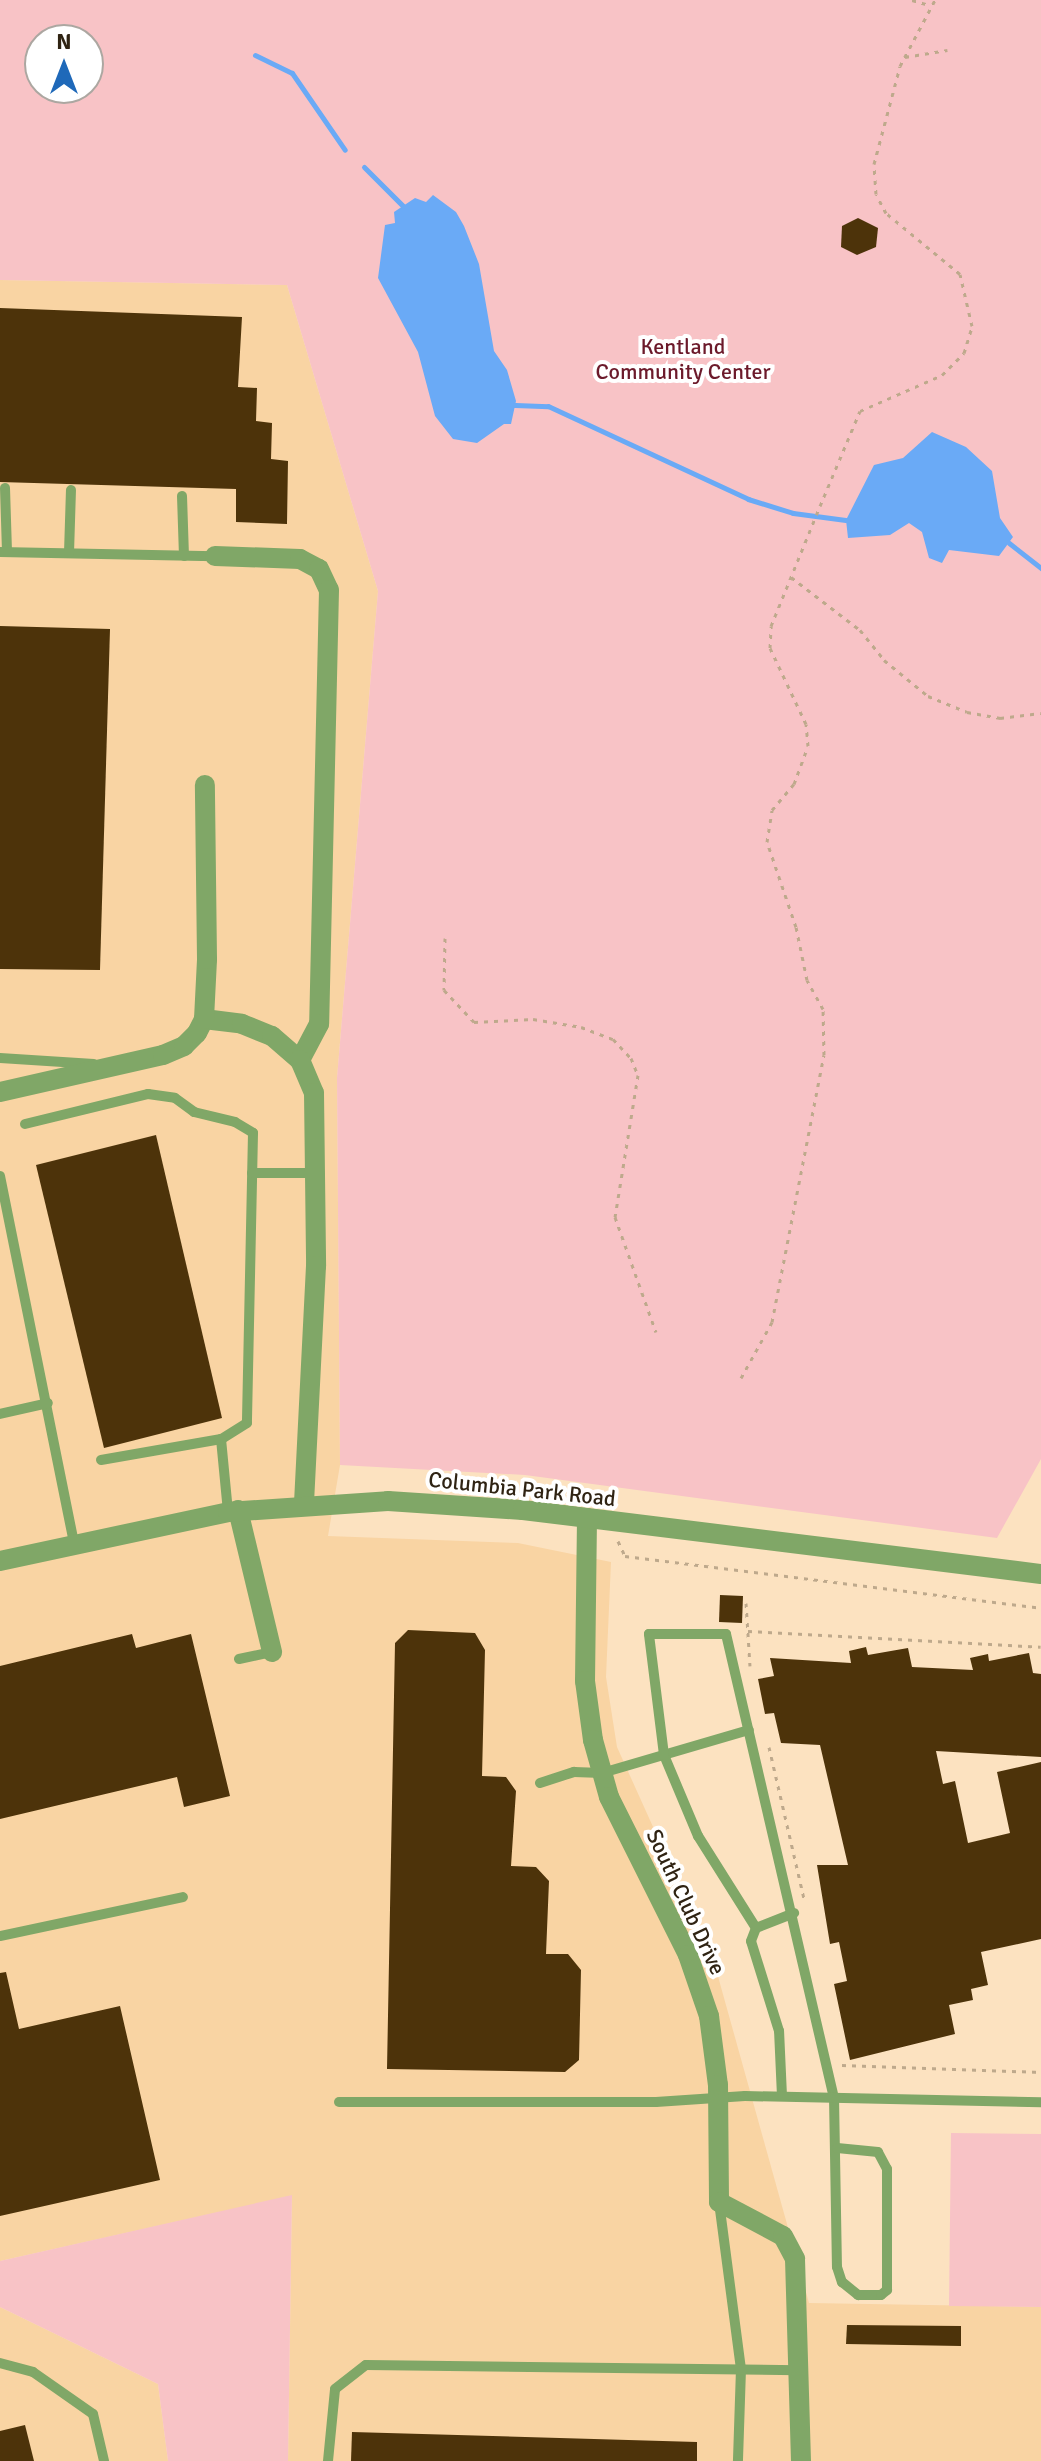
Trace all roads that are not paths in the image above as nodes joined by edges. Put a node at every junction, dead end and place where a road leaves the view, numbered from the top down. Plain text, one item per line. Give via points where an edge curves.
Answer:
1 (5, 488) dead end
2 (71, 490) dead end
3 (182, 496) dead end
4 (3, 552) edge
5 (69, 553) junction
6 (184, 556) junction
7 (215, 556) joint
8 (205, 785) dead end
9 (204, 1019) junction
10 (0, 1058) edge
11 (300, 1060) junction
12 (120, 1065) junction
13 (0, 1092) edge
14 (25, 1124) dead end
15 (252, 1173) junction
16 (317, 1173) junction
17 (0, 1176) edge
18 (48, 1403) junction
19 (0, 1414) edge
20 (221, 1439) junction
21 (101, 1460) dead end
22 (304, 1504) junction
23 (233, 1511) junction
24 (587, 1518) junction
25 (74, 1543) junction
26 (0, 1561) edge
27 (1041, 1574) edge
28 (272, 1652) joint
29 (239, 1659) dead end
30 (749, 1730) junction
31 (664, 1755) junction
32 (602, 1773) junction
33 (540, 1783) dead end
34 (183, 1897) dead end
35 (794, 1913) junction
36 (756, 1928) junction
37 (0, 1936) edge
38 (782, 2096) junction
39 (834, 2097) junction
40 (719, 2098) junction
41 (339, 2102) dead end
42 (1041, 2102) edge
43 (837, 2148) junction
44 (719, 2202) junction
45 (0, 2363) edge
46 (741, 2369) junction
47 (800, 2370) junction
48 (104, 2461) edge
49 (328, 2461) edge
50 (738, 2461) edge
51 (801, 2461) edge

1 - 4 lane
2 - 5 lane
3 - 6 lane
4 - 5 lane
5 - 6 lane
6 - 7 lane
7 - 11 street via 300,559 319,569 329,590 319,1024
8 - 9 street
9 - 11 street via 242,1024 272,1036
9 - 12 street via 184,1046
10 - 12 lane
11 - 16 street via 314,1093
12 - 13 street
14 - 15 lane via 148,1094 175,1098 194,1112 235,1122 253,1133
15 - 16 lane
15 - 20 lane via 247,1423
16 - 22 street
17 - 18 lane
18 - 19 lane
18 - 25 lane
20 - 21 lane
20 - 23 lane
22 - 23 street, Columbia Park Road
22 - 24 street, Columbia Park Road via 448,1504
23 - 25 street, Columbia Park Road
23 - 28 street
24 - 27 street, Columbia Park Road
24 - 32 street, South Club Drive via 585,1681
25 - 26 street, Columbia Park Road
28 - 29 lane
30 - 31 lane
30 - 31 lane via 726,1634 649,1634
30 - 35 lane
31 - 32 lane
31 - 36 lane via 698,1836
32 - 33 lane via 574,1772
32 - 40 street, South Club Drive via 704,1997
34 - 37 lane
35 - 36 lane
35 - 39 lane
36 - 38 lane via 751,1941 779,2031
38 - 39 lane
38 - 40 lane
39 - 42 lane
39 - 43 lane
40 - 41 lane
40 - 44 street, South Club Drive
43 - 43 lane via 837,2267 842,2282 858,2295 881,2295 887,2290 887,2169 878,2152
44 - 46 lane
44 - 47 street via 766,2224 790,2247 798,2285
45 - 48 lane via 33,2372 93,2414
46 - 47 lane
46 - 49 lane via 366,2365 335,2389
46 - 50 lane
47 - 51 street

